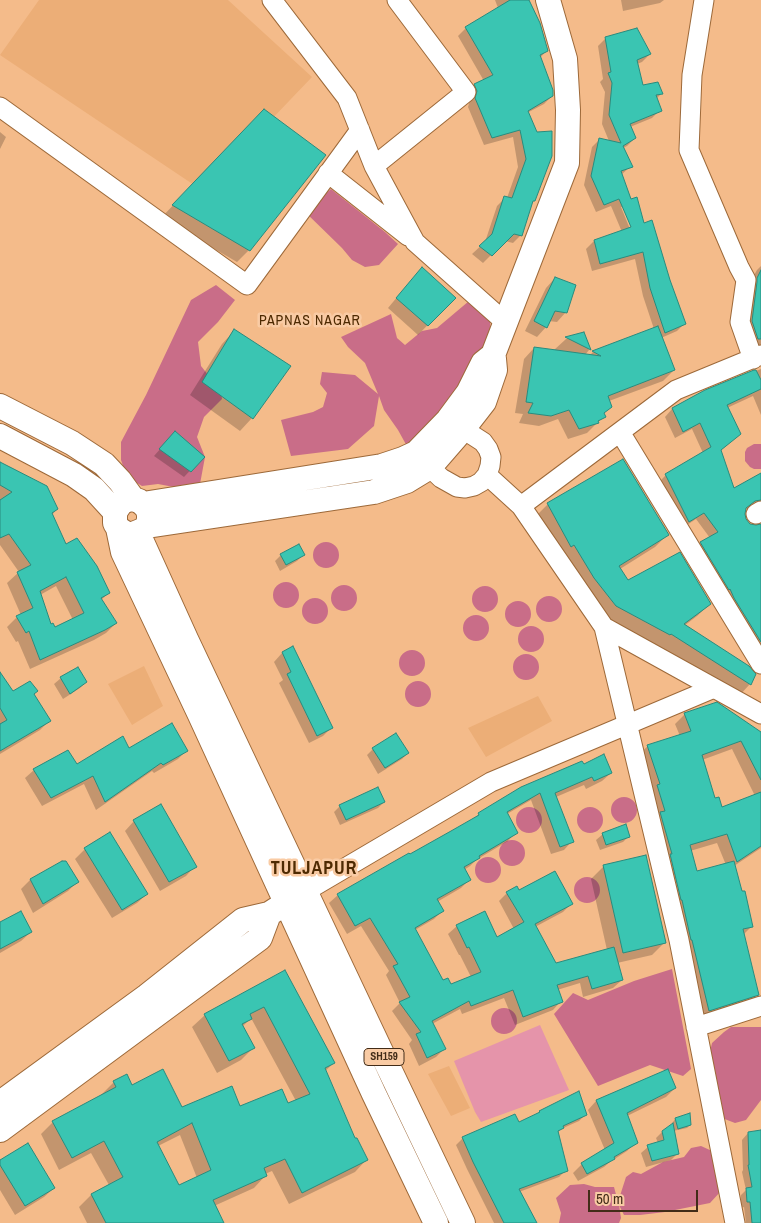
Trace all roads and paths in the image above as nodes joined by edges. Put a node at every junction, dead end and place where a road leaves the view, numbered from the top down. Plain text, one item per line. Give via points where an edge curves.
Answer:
1 (272, 0) edge
2 (396, 0) edge
3 (548, 0) edge
4 (704, 0) edge
5 (0, 107) edge
6 (360, 130) junction
7 (374, 166) junction
8 (328, 173) junction
9 (415, 242) junction
10 (505, 322) junction
11 (757, 357) edge
12 (0, 406) edge
13 (455, 424) junction
14 (620, 432) junction
15 (0, 436) edge
16 (423, 460) junction
17 (487, 475) junction
18 (521, 506) junction
19 (132, 517) junction
20 (604, 627) junction
21 (761, 664) edge
22 (714, 688) junction
23 (761, 714) edge
24 (627, 725) junction
25 (287, 903) junction
26 (761, 1006) edge
27 (696, 1027) junction
28 (385, 1060) junction
29 (363, 1071) junction
30 (0, 1103) edge
31 (0, 1130) edge
32 (425, 1144) junction
33 (404, 1156) junction
34 (436, 1223) edge
35 (463, 1223) edge
36 (735, 1223) edge

1 - 6 street via 347,98
2 - 7 street via 466,92
3 - 10 main road via 565,58 567,163
4 - 11 street via 692,74 689,150 746,280 740,322
5 - 8 street via 247,285
6 - 7 street
6 - 8 street
7 - 9 street
8 - 9 street
9 - 10 street
10 - 13 main road via 493,355 496,370 484,402
11 - 14 street via 676,390
12 - 19 main road via 104,464 120,481
13 - 16 main road
13 - 17 street via 483,442 488,449 491,458
14 - 18 street
14 - 21 street
15 - 19 main road via 74,475
16 - 17 street via 441,478 456,487 474,486
16 - 19 main road via 404,459
17 - 18 street
18 - 20 street
19 - 25 main road via 123,552 209,711
20 - 22 street
20 - 24 street
22 - 23 street
22 - 24 street
24 - 25 street via 491,782
24 - 27 street via 679,940
25 - 28 main road, SH159
25 - 29 main road, SH159
25 - 30 main road via 244,920 147,996
25 - 31 main road via 260,938
26 - 27 street
27 - 36 street
28 - 29 main road
28 - 32 main road, SH159
29 - 33 main road, SH159
32 - 33 main road
32 - 35 main road, SH159
33 - 34 main road, SH159

